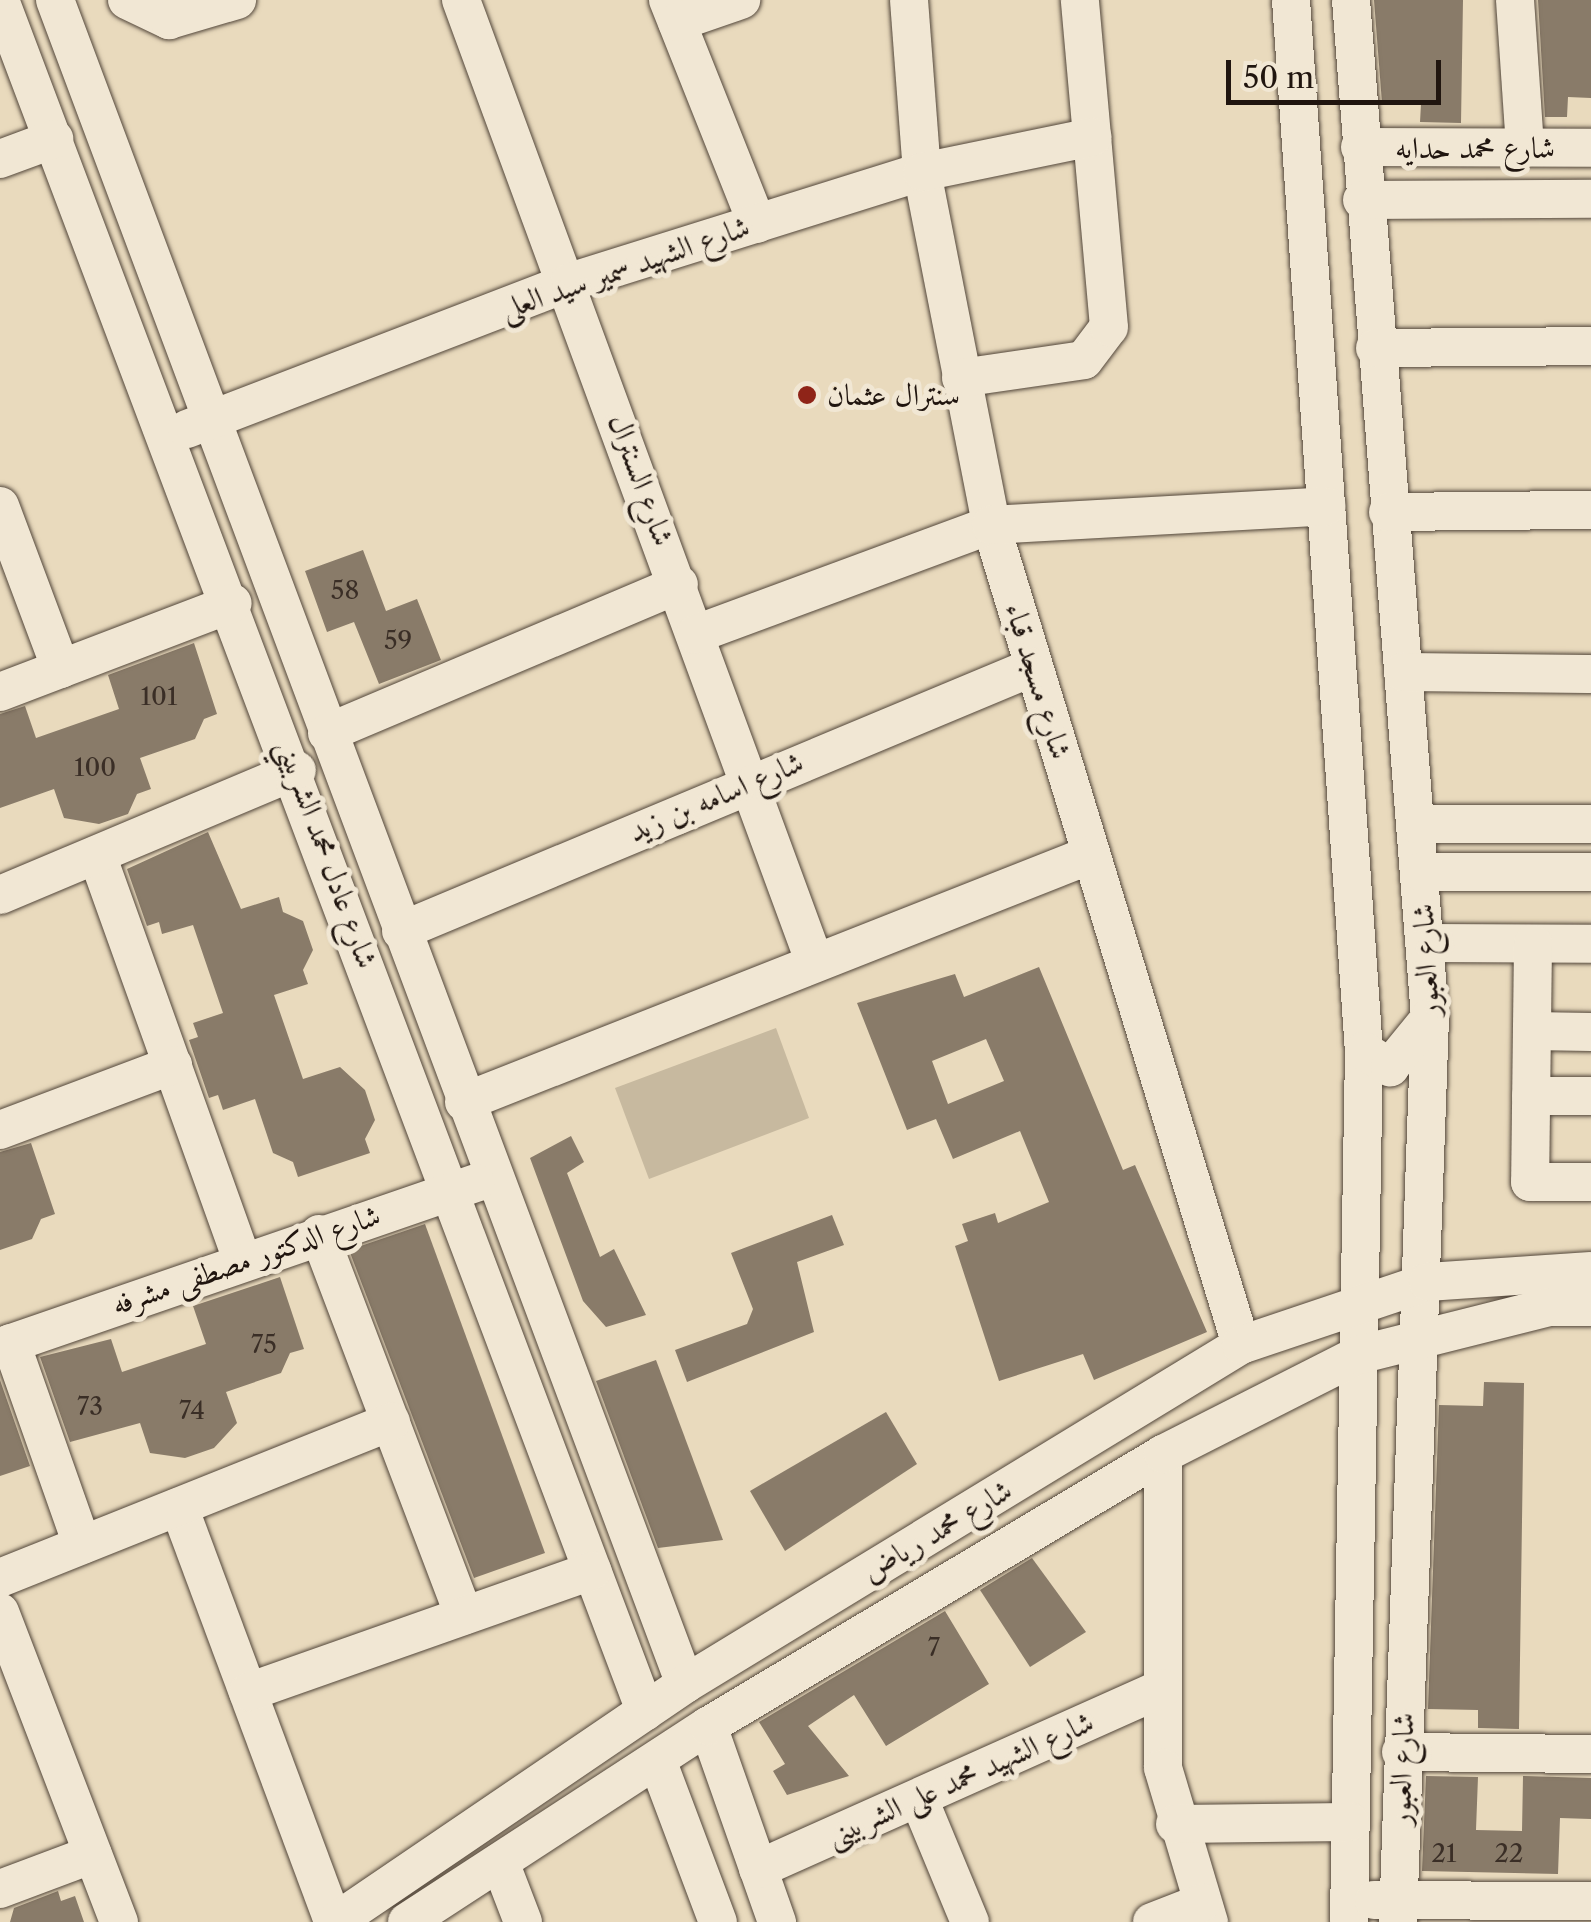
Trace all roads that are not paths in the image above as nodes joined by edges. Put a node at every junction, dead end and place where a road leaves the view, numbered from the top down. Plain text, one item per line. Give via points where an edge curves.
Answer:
1 (0, 0) edge
2 (55, 0) edge
3 (127, 0) edge
4 (237, 0) edge
5 (460, 0) edge
6 (741, 0) edge
7 (909, 0) edge
8 (1080, 0) edge
9 (1291, 0) edge
10 (1351, 0) edge
11 (1516, 0) edge
12 (673, 11) edge
13 (1092, 137) junction
14 (54, 139) junction
15 (1360, 147) junction
16 (1525, 148) junction
17 (1591, 148) edge
18 (0, 158) edge
19 (922, 172) junction
20 (1591, 198) edge
21 (1362, 200) junction
22 (758, 224) junction
23 (570, 282) junction
24 (1591, 346) edge
25 (1375, 348) junction
26 (961, 378) junction
27 (211, 420) junction
28 (168, 436) junction
29 (0, 506) edge
30 (1326, 506) junction
31 (1591, 510) edge
32 (1388, 512) junction
33 (991, 525) junction
34 (679, 584) junction
35 (233, 604) junction
36 (696, 634) junction
37 (1033, 667) junction
38 (61, 668) junction
39 (1403, 672) junction
40 (1591, 674) edge
41 (0, 692) edge
42 (327, 733) junction
43 (297, 770) junction
44 (750, 782) junction
45 (1416, 824) junction
46 (1591, 824) edge
47 (1090, 854) junction
48 (97, 855) junction
49 (1420, 872) junction
50 (1591, 872) edge
51 (0, 896) edge
52 (401, 931) junction
53 (1427, 943) junction
54 (1534, 944) junction
55 (1591, 944) edge
56 (815, 963) junction
57 (1430, 1018) junction
58 (1532, 1031) junction
59 (1591, 1032) edge
60 (1364, 1051) junction
61 (173, 1065) junction
62 (1531, 1096) junction
63 (1591, 1096) edge
64 (464, 1102) junction
65 (0, 1130) edge
66 (492, 1177) junction
67 (1591, 1182) edge
68 (452, 1190) junction
69 (319, 1234) junction
70 (242, 1259) junction
71 (1591, 1271) edge
72 (1428, 1282) junction
73 (1364, 1297) junction
74 (1591, 1307) edge
75 (1420, 1337) junction
76 (5, 1345) edge
77 (1241, 1345) junction
78 (1358, 1355) junction
79 (391, 1422) junction
80 (1163, 1454) junction
81 (179, 1507) junction
82 (82, 1545) junction
83 (592, 1570) junction
84 (0, 1578) edge
85 (0, 1612) edge
86 (464, 1615) junction
87 (685, 1684) junction
88 (1162, 1688) junction
89 (248, 1692) junction
90 (644, 1711) junction
91 (708, 1726) junction
92 (1401, 1752) junction
93 (1591, 1754) edge
94 (657, 1760) junction
95 (919, 1799) junction
96 (1350, 1822) junction
97 (1175, 1824) junction
98 (93, 1854) junction
99 (500, 1862) junction
100 (758, 1870) junction
101 (0, 1890) edge
102 (1591, 1901) edge
103 (1349, 1911) edge
104 (1398, 1911) edge
105 (1205, 1912) edge
106 (119, 1922) edge
107 (334, 1922) edge
108 (407, 1922) edge
109 (523, 1922) edge
110 (718, 1922) edge
111 (776, 1922) edge
112 (970, 1922) edge
113 (1152, 1922) edge

1 - 14 street, شارع عادل محمد الشربيني
2 - 27 street, شارع عادل محمد الشربيني
3 - 4 street via 168,20
5 - 23 street, شارع السنترال
6 - 12 street
7 - 19 street, شارع مسجد قباء
8 - 13 street
9 - 30 street, شارع العبور
10 - 15 street, شارع العبور
11 - 16 street
12 - 22 street
13 - 19 street, شارع الشهيد سمير سيد العلى
13 - 26 street via 1109,327 1100,346 1084,360
14 - 18 street
14 - 28 street, شارع عادل محمد الشربيني
15 - 16 street, شارع محمد حدايه
15 - 21 street, شارع العبور
16 - 17 street, شارع محمد حدايه
19 - 22 street, شارع الشهيد سمير سيد العلى
19 - 26 street, شارع مسجد قباء
20 - 21 street, شارع محمد حدايه
21 - 25 street, شارع العبور
22 - 23 street, شارع الشهيد سمير سيد العلى
23 - 27 street, شارع الشهيد سمير سيد العلى
23 - 34 street, شارع السنترال
24 - 25 street
25 - 32 street, شارع العبور
26 - 33 street, شارع مسجد قباء
27 - 28 street, شارع الشهيد سمير سيد العلى
27 - 42 street, شارع عادل محمد الشربيني
28 - 35 street, شارع عادل محمد الشربيني
29 - 38 street
30 - 33 street
30 - 60 street, شارع العبور
31 - 32 street
32 - 39 street, شارع العبور
33 - 36 street
33 - 37 street, شارع مسجد قباء
34 - 36 street, شارع السنترال
34 - 42 street
35 - 38 street
35 - 43 street, شارع عادل محمد الشربيني
36 - 44 street, شارع السنترال
37 - 44 street, شارع اسامه بن زيد
37 - 47 street, شارع مسجد قباء
38 - 41 street
39 - 40 street
39 - 45 street, شارع العبور
42 - 52 street, شارع عادل محمد الشربيني
43 - 48 street
43 - 68 street, شارع عادل محمد الشربيني
44 - 52 street, شارع اسامه بن زيد
44 - 56 street, شارع السنترال
45 - 46 street
45 - 49 street, شارع العبور
47 - 56 street
47 - 77 street, شارع مسجد قباء
48 - 51 street
48 - 61 street
49 - 50 street
49 - 53 street, شارع العبور
52 - 64 street, شارع عادل محمد الشربيني
53 - 54 street
53 - 57 street, شارع العبور
54 - 55 street
54 - 58 street
56 - 64 street
57 - 60 street via 1390,1067
57 - 72 street, شارع العبور
58 - 59 street
58 - 62 street
60 - 73 street, شارع العبور
61 - 65 street
61 - 70 street
62 - 63 street
62 - 67 street via 1530,1182
64 - 66 street, شارع عادل محمد الشربيني
66 - 68 street, شارع الدكتور مصطفى مشرفه
66 - 87 street, شارع عادل محمد الشربيني
68 - 69 street, شارع الدكتور مصطفى مشرفه
68 - 83 street, شارع عادل محمد الشربيني
69 - 70 street, شارع الدكتور مصطفى مشرفه
69 - 79 street
70 - 76 street, شارع الدكتور مصطفى مشرفه
71 - 72 street, شارع محمد رياض
72 - 73 street, شارع محمد رياض
72 - 75 street, شارع العبور
73 - 77 street, شارع محمد رياض
73 - 78 street, شارع العبور
74 - 75 street, شارع محمد رياض via 1549,1307
75 - 78 street, شارع محمد رياض
75 - 92 street, شارع العبور
76 - 82 street
77 - 87 street, شارع محمد رياض
78 - 80 street, شارع محمد رياض
78 - 96 street, شارع العبور
79 - 81 street
79 - 86 street
80 - 88 street
80 - 91 street, شارع محمد رياض
81 - 82 street
81 - 89 street
82 - 84 street
83 - 86 street
83 - 90 street, شارع عادل محمد الشربيني
85 - 98 street
86 - 89 street
87 - 90 street, شارع محمد رياض
88 - 95 street, شارع الشهيد محمد على الشربينى
88 - 97 street
89 - 107 street
90 - 107 street, شارع محمد رياض
91 - 94 street, شارع محمد رياض
91 - 100 street
92 - 93 street
92 - 104 street, شارع العبور
94 - 99 street, شارع محمد رياض
94 - 110 street
95 - 100 street, شارع الشهيد محمد على الشربينى
95 - 112 street
96 - 97 street
96 - 103 street, شارع العبور
97 - 105 street
98 - 101 street
98 - 106 street
99 - 108 street, شارع محمد رياض
99 - 109 street
100 - 111 street
102 - 104 street
103 - 104 street
105 - 113 street

